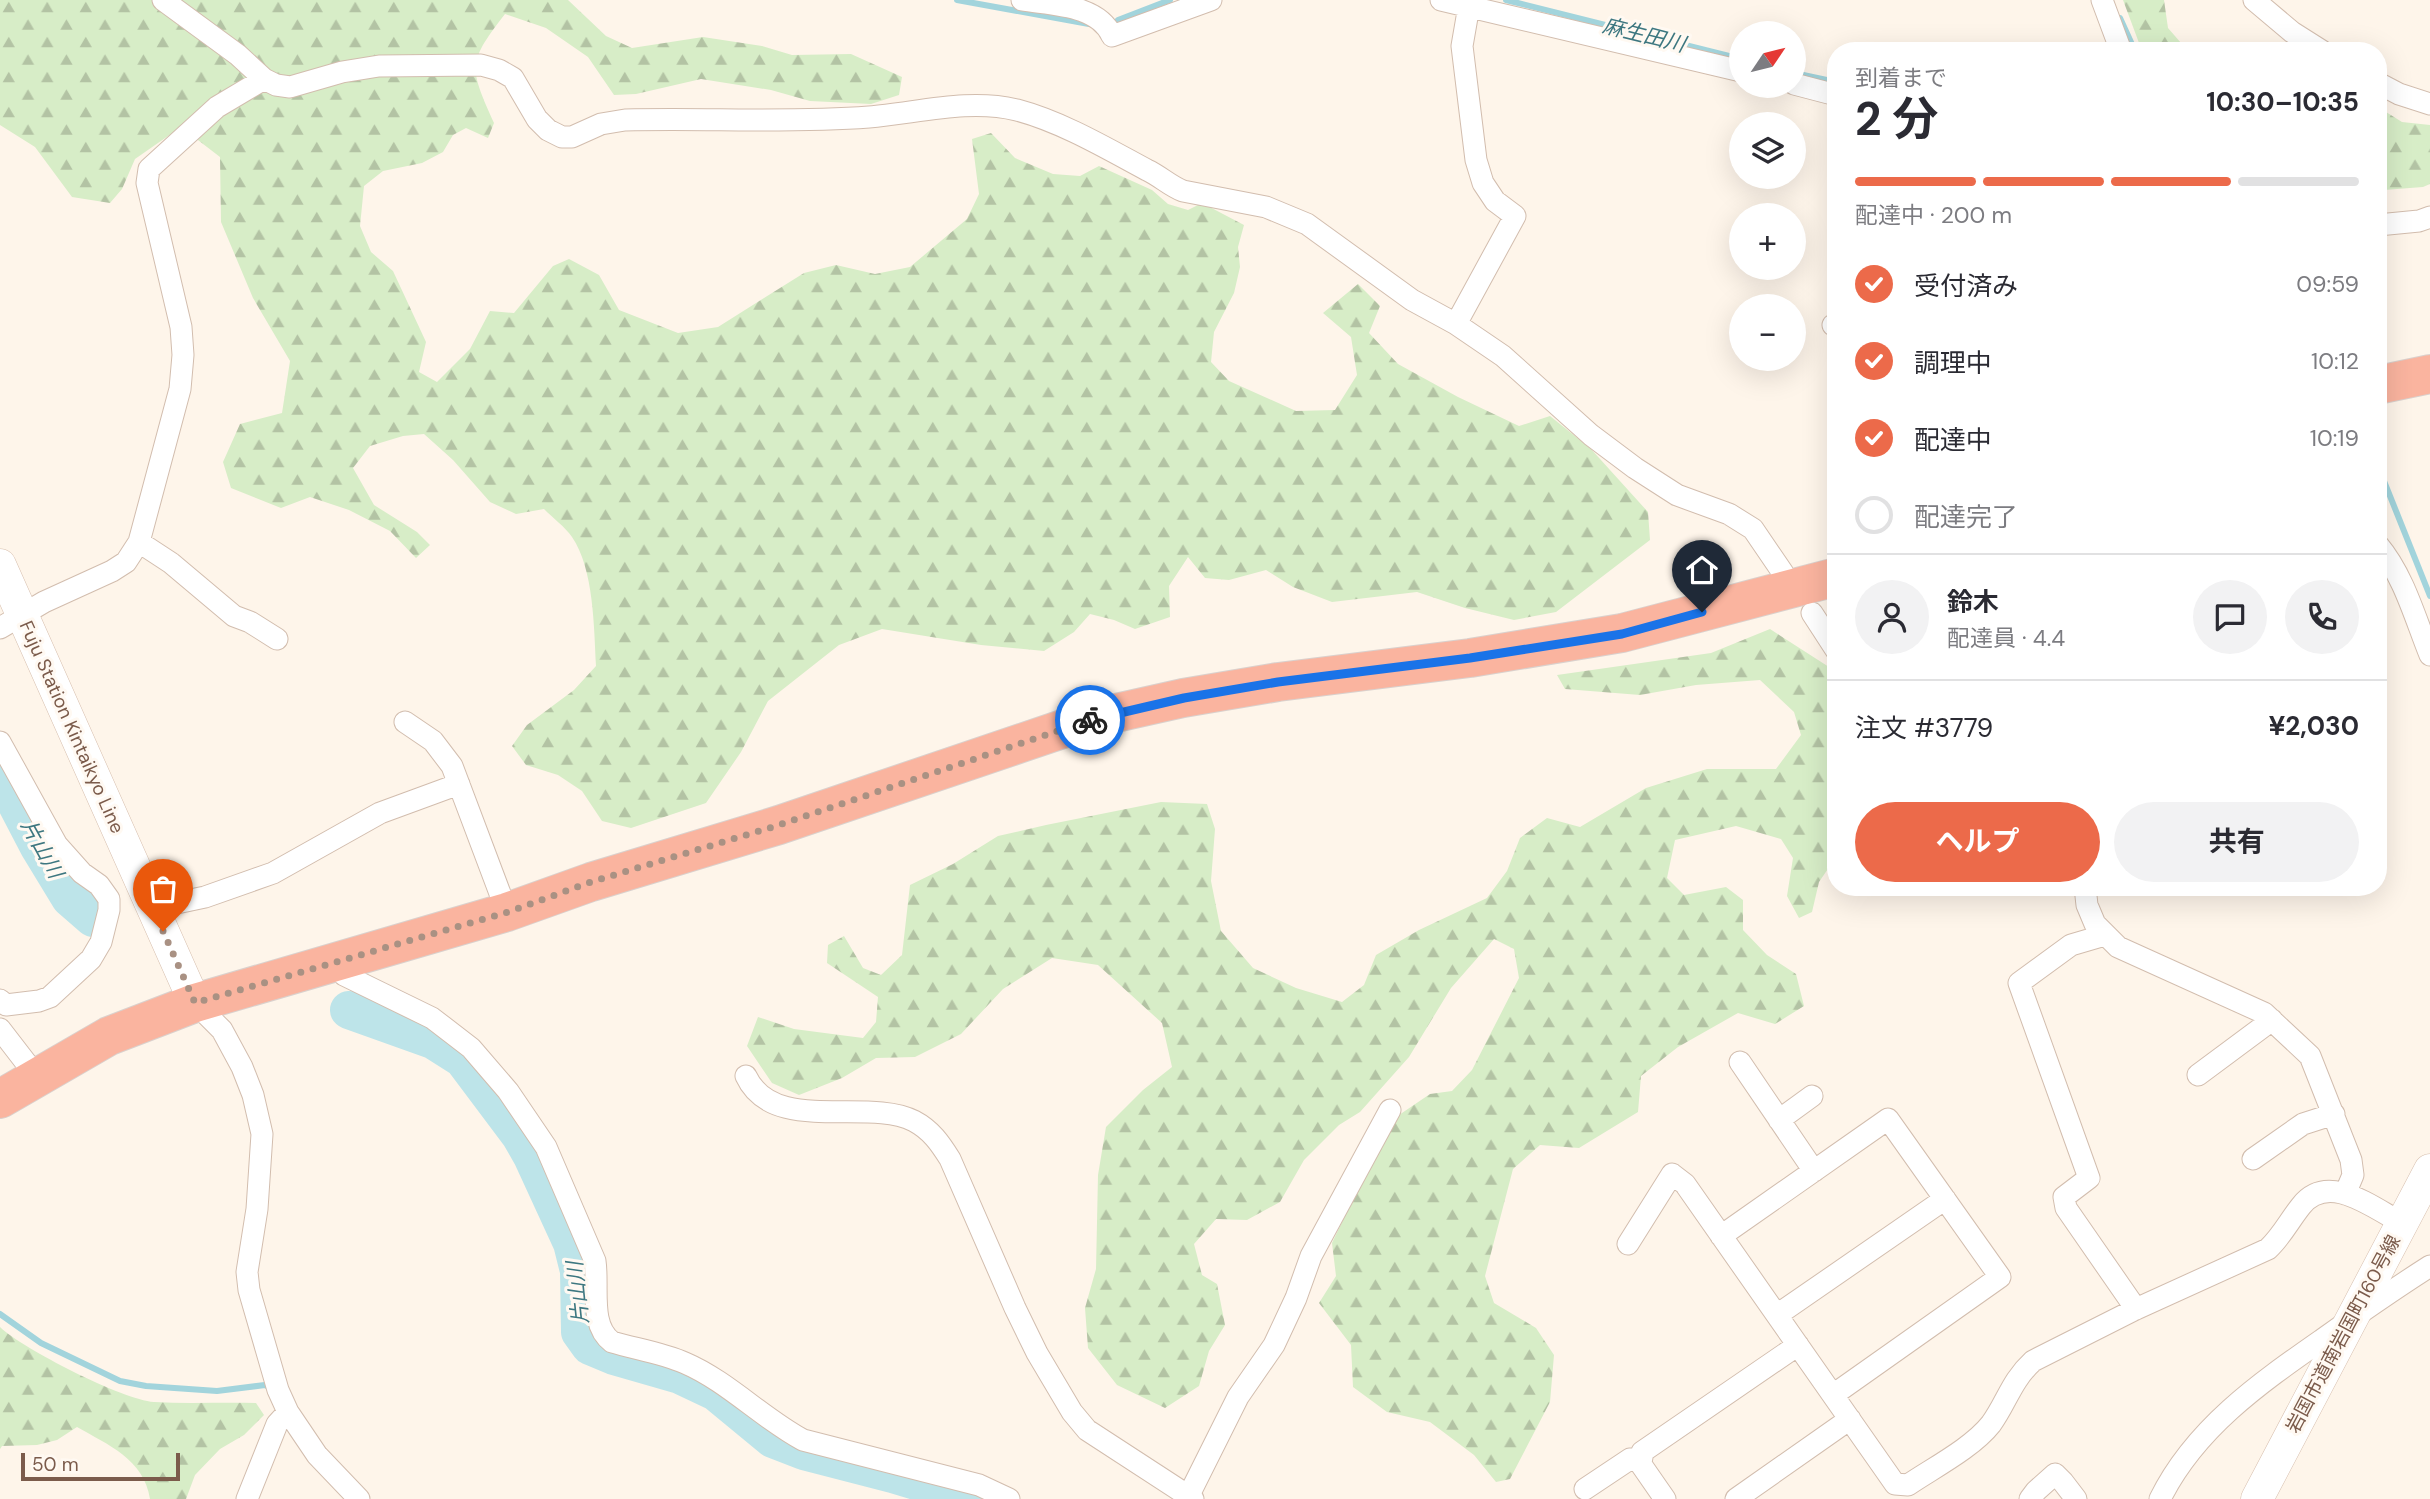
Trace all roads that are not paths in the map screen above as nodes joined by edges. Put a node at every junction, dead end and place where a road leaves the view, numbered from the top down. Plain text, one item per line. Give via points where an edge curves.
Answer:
1 (163, 0) edge
2 (1022, 0) edge
3 (1212, 0) edge
4 (1441, 0) edge
5 (2102, 0) edge
6 (2254, 0) edge
7 (1470, 3) edge
8 (2118, 42) edge
9 (2308, 42) edge
10 (1729, 68) edge
11 (264, 79) junction
12 (1806, 87) edge
13 (2387, 88) edge
14 (1827, 93) edge
15 (2430, 104) edge
16 (2430, 217) edge
17 (2387, 224) edge
18 (1456, 324) junction
19 (2430, 374) edge
20 (2387, 383) edge
21 (139, 542) junction
22 (2387, 556) edge
23 (0, 565) edge
24 (1783, 573) dead end
25 (1827, 578) edge
26 (1812, 613) dead end
27 (11, 621) edge
28 (1827, 636) edge
29 (277, 639) dead end
30 (2430, 655) edge
31 (405, 722) dead end
32 (0, 742) edge
33 (459, 784) junction
34 (2086, 896) edge
35 (153, 908) junction
36 (508, 912) junction
37 (2105, 935) junction
38 (333, 962) junction
39 (0, 1000) edge
40 (195, 1003) junction
41 (2272, 1020) junction
42 (0, 1029) edge
43 (1740, 1062) dead end
44 (2198, 1075) dead end
45 (746, 1076) dead end
46 (37, 1077) junction
47 (1812, 1096) dead end
48 (0, 1099) edge
49 (1390, 1110) dead end
50 (2334, 1114) junction
51 (1779, 1120) junction
52 (2253, 1158) dead end
53 (2430, 1170) edge
54 (1814, 1171) junction
55 (2346, 1194) junction
56 (1945, 1199) junction
57 (2402, 1223) junction
58 (1721, 1236) junction
59 (1628, 1244) dead end
60 (2430, 1266) edge
61 (2136, 1309) junction
62 (1777, 1315) junction
63 (2352, 1318) junction
64 (1798, 1345) junction
65 (1833, 1395) junction
66 (288, 1412) junction
67 (1850, 1419) junction
68 (1642, 1458) junction
69 (1585, 1489) dead end
70 (1893, 1492) edge
71 (1191, 1497) edge
72 (247, 1499) edge
73 (359, 1499) edge
74 (1009, 1499) edge
75 (1665, 1499) edge
76 (1736, 1499) edge
77 (2030, 1499) edge
78 (2076, 1499) edge
79 (2160, 1499) edge
80 (2257, 1499) edge

1 - 11 street
2 - 3 street via 1091,13 1112,36
4 - 7 street
5 - 8 street
6 - 9 street
7 - 10 street
7 - 18 street via 1462,46 1476,160 1495,201 1515,216
11 - 18 street via 290,87 379,66 481,65 513,78 537,119 562,137 625,120 871,117 969,105 1014,110 1048,120 1183,191 1266,207 1307,224 1412,300
11 - 21 street via 216,107 149,169 147,183 181,327 183,355 180,389
12 - 14 street
13 - 15 street
16 - 17 street
18 - 24 street via 1503,356 1635,468 1677,495 1729,514 1753,529
19 - 20 highway
21 - 27 street via 126,562 112,571
21 - 29 street via 234,616
22 - 30 street
23 - 27 main road, Fuju Station Kintaikyo Line
25 - 36 highway via 1622,634 1278,682 1098,717
26 - 28 street
27 - 35 main road, Fuju Station Kintaikyo Line
31 - 33 street via 433,741
32 - 39 street via 57,845 99,885 109,899 109,910 101,942 91,959 50,997 6,1005
33 - 35 street via 380,813 273,873 205,897
33 - 36 street
34 - 37 street via 2095,924
35 - 40 main road, Fuju Station Kintaikyo Line
36 - 38 highway
37 - 41 street via 2118,947 2232,997
37 - 61 street via 2071,944 2019,983 2089,1178 2064,1196 2066,1208
38 - 40 highway
38 - 74 street via 344,975 432,1018 471,1048 526,1115 546,1147 595,1261 597,1322 604,1336 684,1363 713,1378 803,1440 979,1485
40 - 46 highway via 109,1036
40 - 66 street via 222,1030 242,1067 262,1134 247,1272 260,1331
41 - 44 street
41 - 50 street via 2310,1056
42 - 46 street
43 - 51 street
45 - 71 street via 752,1089 773,1102 799,1110 886,1113 913,1120 936,1136 1037,1353 1072,1412 1087,1430
46 - 48 highway
47 - 51 street
49 - 71 street via 1311,1256 1274,1345 1238,1396
50 - 52 street via 2303,1124
50 - 55 street via 2351,1160 2353,1175
51 - 54 street
53 - 57 main road, 岩国市道南岩国町160号線
54 - 56 street via 1888,1119
54 - 58 street
55 - 57 street
55 - 61 street via 2322,1191 2310,1196 2268,1249
56 - 62 street
56 - 65 street via 2000,1277
57 - 63 main road, 岩国市道南岩国町160号線
58 - 59 street via 1685,1184 1672,1174
58 - 62 street
60 - 63 street
61 - 70 street via 2033,1362 2021,1372 1977,1438
62 - 64 street
63 - 79 street via 2215,1421 2169,1480
63 - 80 main road, 岩国市道南岩国町160号線
64 - 65 street
64 - 68 street via 1642,1452
65 - 67 street
66 - 72 street via 277,1424
66 - 73 street via 317,1455
67 - 70 street via 1895,1484
67 - 76 street
68 - 69 street via 1630,1459
68 - 75 street via 1640,1463
77 - 78 street via 2055,1474

